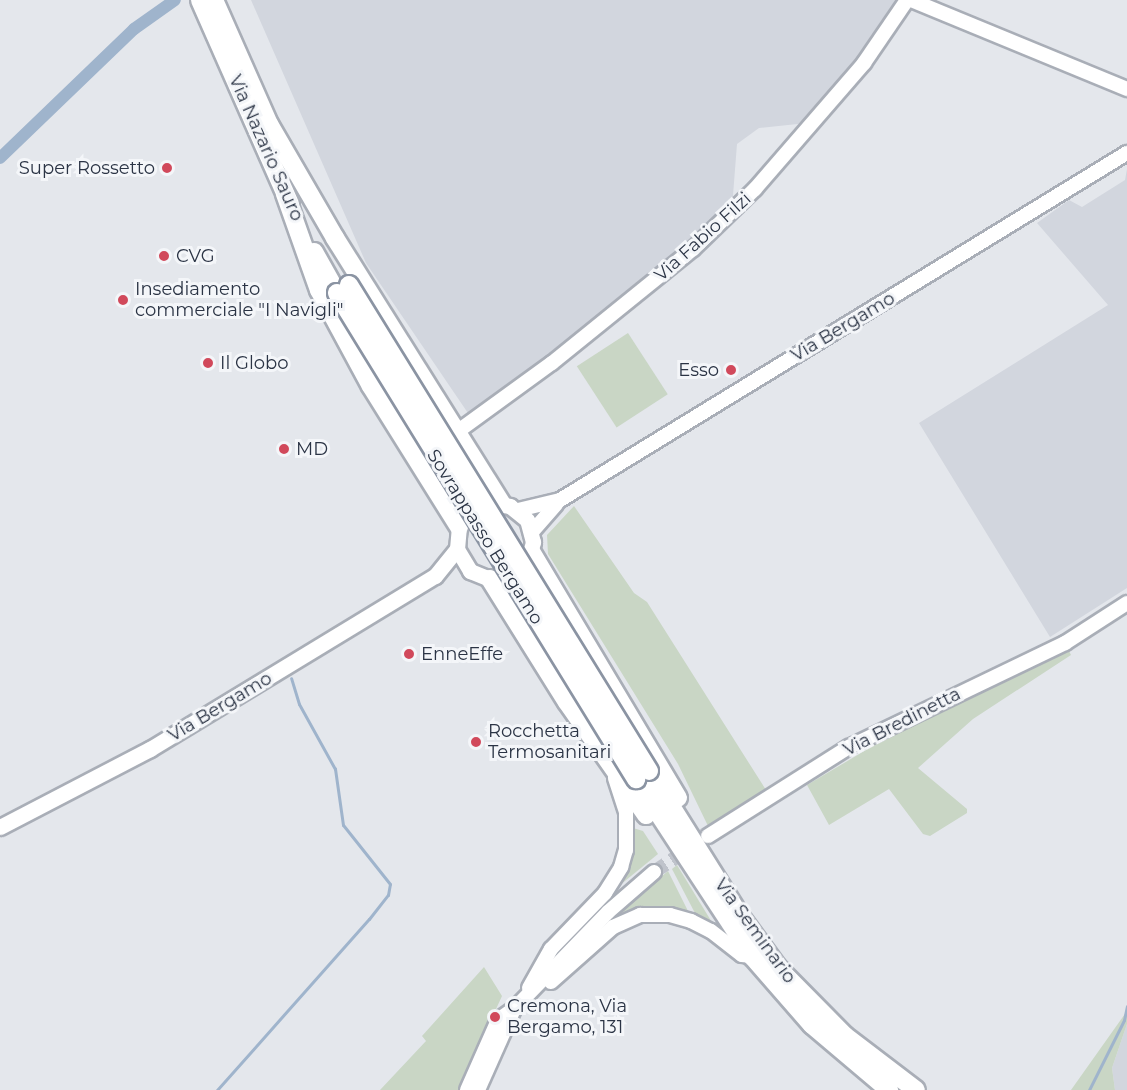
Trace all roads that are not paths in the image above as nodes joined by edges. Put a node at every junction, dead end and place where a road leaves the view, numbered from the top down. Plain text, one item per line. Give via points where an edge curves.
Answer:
1 (200, 0) edge
2 (214, 0) edge
3 (909, 0) edge
4 (1127, 89) edge
5 (268, 124) junction
6 (1127, 153) edge
7 (285, 194) junction
8 (343, 289) junction
9 (458, 432) junction
10 (417, 459) junction
11 (560, 500) junction
12 (510, 507) junction
13 (459, 527) junction
14 (532, 532) junction
15 (457, 549) junction
16 (532, 552) junction
17 (470, 571) junction
18 (435, 576) junction
19 (490, 579) junction
20 (563, 603) junction
21 (1127, 603) edge
22 (522, 630) junction
23 (611, 768) junction
24 (642, 775) joint
25 (0, 827) edge
26 (708, 837) dead end
27 (654, 872) tunnel mouth
28 (704, 873) junction
29 (752, 956) junction
30 (526, 996) junction
31 (514, 1009) junction
32 (467, 1090) edge
33 (478, 1090) edge
34 (889, 1090) edge
35 (916, 1090) edge

1 - 7 highway, Via Nazario Sauro
2 - 5 highway, Via Nazario Sauro
3 - 4 street
3 - 9 street, Via Fabio Filzi via 856,72 755,189 693,249 552,363
5 - 8 highway, Via Nazario Sauro
5 - 9 highway
6 - 11 street, Via Bergamo
7 - 8 highway, Via Nazario Sauro
7 - 10 highway via 319,290 371,386
8 - 24 highway, Sovrappasso Bergamo, bridge
9 - 10 street, Via Fabio Filzi
9 - 12 highway
10 - 13 highway
11 - 12 street, Via Bergamo
11 - 14 street, Via Bergamo
12 - 13 main road, Via Bergamo via 481,505
12 - 14 main road
13 - 15 main road
14 - 16 main road
15 - 17 main road
15 - 18 main road, Via Bergamo
16 - 19 main road via 520,570
16 - 20 highway
17 - 18 main road, Via Bergamo
17 - 19 main road, Via Bergamo
18 - 25 main road, Via Bergamo via 150,750
19 - 22 highway
20 - 22 highway via 555,599 539,603 527,614
20 - 28 highway via 657,758
21 - 26 street, Via Bredinetta via 1065,643 886,727
22 - 23 highway
23 - 28 highway
23 - 30 street via 626,812 626,850 621,867 604,894 537,967
24 - 28 highway, Via Seminario
27 - 30 street via 608,912
28 - 29 highway, Via Seminario
28 - 35 highway, Via Seminario via 799,991 871,1058
29 - 30 street via 742,955 691,921 670,915 640,915 613,927 551,982
29 - 34 highway, Via Seminario via 812,1025
30 - 31 street
31 - 32 street via 498,1020
31 - 33 street

